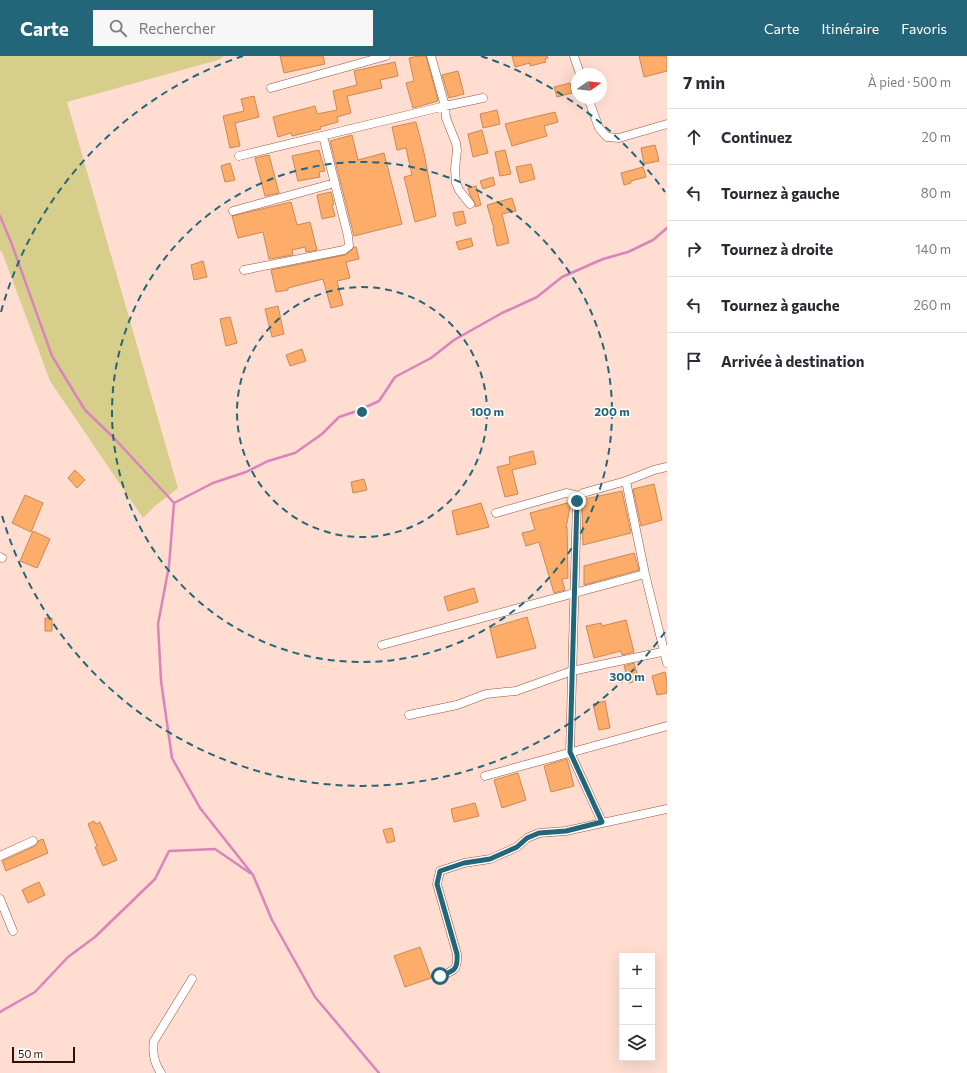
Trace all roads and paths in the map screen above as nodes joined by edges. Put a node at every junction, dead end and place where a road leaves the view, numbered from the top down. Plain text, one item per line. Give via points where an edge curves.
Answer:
1 (386, 56) edge
2 (431, 56) edge
3 (574, 56) edge
4 (578, 68) edge
5 (271, 88) dead end
6 (483, 98) dead end
7 (590, 104) edge
8 (445, 106) junction
9 (667, 124) edge
10 (323, 136) junction
11 (239, 156) dead end
12 (335, 183) junction
13 (470, 204) dead end
14 (232, 211) dead end
15 (244, 270) dead end
16 (667, 466) edge
17 (626, 481) junction
18 (579, 496) junction
19 (496, 513) dead end
20 (646, 574) junction
21 (574, 593) junction
22 (382, 645) dead end
23 (666, 651) edge
24 (667, 663) edge
25 (572, 671) junction
26 (409, 715) dead end
27 (667, 726) edge
28 (570, 752) junction
29 (485, 776) dead end
30 (667, 809) edge
31 (602, 822) junction
32 (33, 841) dead end
33 (0, 856) edge
34 (0, 899) edge
35 (13, 931) dead end
36 (440, 976) dead end
37 (192, 979) dead end
38 (161, 1073) edge

1 - 5 street
2 - 8 street
3 - 4 street
6 - 8 street
7 - 9 street via 599,128 607,137 619,138
8 - 10 street
8 - 13 street via 446,118 456,143 456,183
10 - 11 street
10 - 12 street
12 - 14 street
12 - 15 street via 349,246 344,250
16 - 17 street
17 - 18 street
17 - 20 street
18 - 19 street via 566,493
18 - 21 street
20 - 21 street
20 - 23 street
21 - 22 street
21 - 25 street
23 - 24 street
23 - 25 street
25 - 26 street via 516,691 486,694 457,704
25 - 28 street
27 - 28 street
28 - 29 street
28 - 31 street
30 - 31 street
31 - 36 street via 566,831 539,833 527,838 517,847 490,859 464,863 440,871 437,884 458,964 453,971
32 - 33 street
34 - 35 street
37 - 38 street via 154,1041 154,1062

